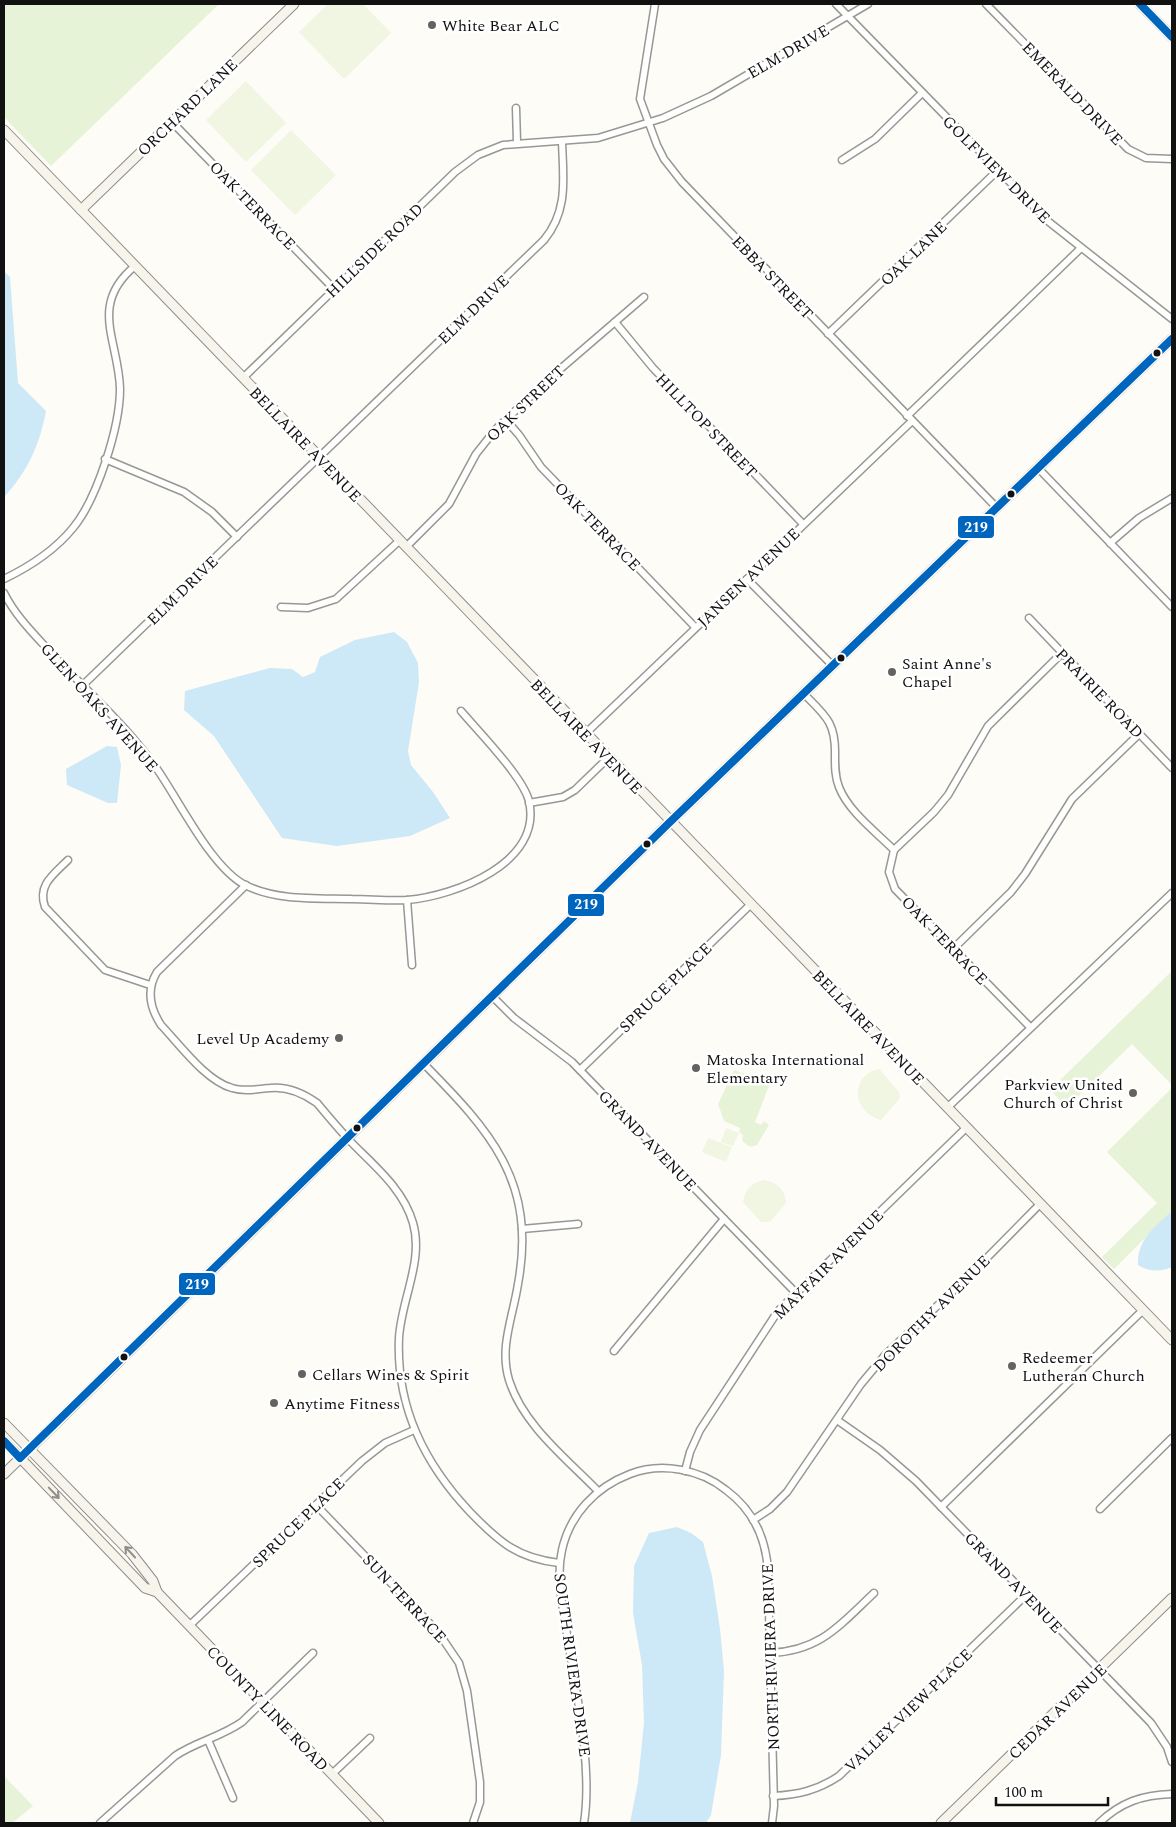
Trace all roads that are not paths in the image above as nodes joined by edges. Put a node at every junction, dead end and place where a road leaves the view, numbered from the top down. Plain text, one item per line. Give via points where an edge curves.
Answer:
1 (294, 4) edge
2 (655, 4) edge
3 (836, 4) edge
4 (868, 4) edge
5 (986, 4) edge
6 (1140, 4) edge
7 (848, 16) junction
8 (1172, 38) edge
9 (922, 93) junction
10 (516, 108) dead end
11 (172, 122) junction
12 (648, 122) junction
13 (4, 130) edge
14 (562, 141) junction
15 (517, 142) junction
16 (1172, 159) edge
17 (842, 160) dead end
18 (997, 171) junction
19 (81, 210) junction
20 (1081, 248) junction
21 (135, 266) junction
22 (334, 289) junction
23 (644, 297) dead end
24 (1172, 319) edge
25 (615, 322) junction
26 (828, 334) junction
27 (1172, 338) edge
28 (243, 378) junction
29 (910, 418) junction
30 (506, 420) junction
31 (319, 458) junction
32 (105, 459) junction
33 (1038, 468) junction
34 (1172, 498) edge
35 (997, 508) junction
36 (802, 524) junction
37 (237, 537) junction
38 (1110, 543) junction
39 (402, 544) junction
40 (4, 579) edge
41 (747, 579) junction
42 (4, 593) edge
43 (281, 607) dead end
44 (1172, 607) edge
45 (1029, 618) dead end
46 (695, 627) junction
47 (1062, 653) junction
48 (833, 666) junction
49 (82, 686) junction
50 (804, 694) junction
51 (461, 711) dead end
52 (585, 734) junction
53 (1139, 734) junction
54 (608, 758) junction
55 (1172, 768) edge
56 (529, 803) junction
57 (670, 822) junction
58 (894, 850) junction
59 (68, 860) dead end
60 (246, 885) junction
61 (1172, 893) edge
62 (407, 900) junction
63 (750, 905) junction
64 (954, 948) junction
65 (412, 965) dead end
66 (150, 986) junction
67 (492, 996) junction
68 (1030, 1027) junction
69 (423, 1063) junction
70 (580, 1070) junction
71 (948, 1108) junction
72 (966, 1128) junction
73 (347, 1138) junction
74 (1040, 1204) junction
75 (724, 1219) junction
76 (578, 1224) dead end
77 (522, 1229) junction
78 (796, 1293) junction
79 (1144, 1310) junction
80 (1172, 1340) edge
81 (614, 1351) dead end
82 (836, 1420) junction
83 (4, 1423) edge
84 (414, 1430) junction
85 (1172, 1438) edge
86 (4, 1441) edge
87 (29, 1449) junction
88 (20, 1458) junction
89 (685, 1471) junction
90 (4, 1474) edge
91 (598, 1491) junction
92 (316, 1504) junction
93 (941, 1507) junction
94 (1100, 1509) dead end
95 (754, 1520) junction
96 (559, 1563) junction
97 (156, 1592) junction
98 (874, 1593) dead end
99 (1026, 1595) junction
100 (1172, 1598) edge
101 (189, 1626) junction
102 (313, 1653) dead end
103 (770, 1653) junction
104 (1099, 1670) junction
105 (262, 1702) junction
106 (370, 1738) dead end
107 (208, 1740) junction
108 (1172, 1762) edge
109 (332, 1774) junction
110 (1172, 1794) edge
111 (773, 1796) junction
112 (233, 1798) dead end
113 (100, 1823) edge
114 (379, 1823) edge
115 (472, 1823) edge
116 (584, 1823) edge
117 (772, 1823) edge
118 (941, 1823) edge
119 (1099, 1823) edge

1 - 11 street, ORCHARD LANE
2 - 12 street, EBBA STREET via 640,90
3 - 7 street, GOLFVIEW DRIVE
4 - 7 street, ELM DRIVE
5 - 16 street, EMERALD DRIVE via 1128,149 1146,158
6 - 8 street
7 - 9 street, GOLFVIEW DRIVE
7 - 12 street, ELM DRIVE via 711,96
9 - 17 street via 875,139
9 - 18 street, GOLFVIEW DRIVE
10 - 15 street
11 - 19 street, ORCHARD LANE
11 - 22 street, OAK TERRACE
12 - 14 street, ELM DRIVE via 598,138
12 - 26 street, EBBA STREET via 672,171
13 - 19 street, BELLAIRE AVENUE
14 - 15 street, HILLSIDE ROAD
14 - 31 street, ELM DRIVE via 563,201 551,232
15 - 22 street, HILLSIDE ROAD via 490,149 465,163
18 - 20 street, GOLFVIEW DRIVE
18 - 26 street, OAK LANE
19 - 21 street, BELLAIRE AVENUE
20 - 24 street, GOLFVIEW DRIVE
20 - 29 street, JANSEN AVENUE
21 - 28 street, BELLAIRE AVENUE
21 - 32 street via 114,291 108,314 120,387 117,422
22 - 28 street, HILLSIDE ROAD
23 - 25 street, OAK STREET
25 - 30 street, OAK STREET
25 - 36 street, HILLTOP STREET via 653,368
26 - 29 street, EBBA STREET
27 - 33 street
28 - 31 street, BELLAIRE AVENUE
29 - 35 street, EBBA STREET
29 - 36 street, JANSEN AVENUE
30 - 39 street, OAK STREET via 485,440 449,504
30 - 46 street, OAK TERRACE via 541,467
31 - 37 street, ELM DRIVE
31 - 39 street, BELLAIRE AVENUE
32 - 37 street via 184,492 212,512
32 - 40 street via 90,499 75,526 55,546
33 - 35 street
33 - 38 street
34 - 38 street via 1140,518
35 - 48 street
36 - 41 street, JANSEN AVENUE
37 - 49 street, ELM DRIVE
38 - 44 street
39 - 43 street, OAK STREET via 336,599 308,608
39 - 52 street, BELLAIRE AVENUE
41 - 46 street, JANSEN AVENUE
41 - 48 street
42 - 49 street, GLEN OAKS AVENUE via 19,618
45 - 47 street, PRAIRIE ROAD
46 - 52 street, JANSEN AVENUE
47 - 53 street, PRAIRIE ROAD
47 - 58 street via 988,726 948,795
48 - 50 street
49 - 60 street, GLEN OAKS AVENUE via 145,752 226,872
50 - 57 street
50 - 58 street via 832,727 836,743 835,774 842,795
51 - 56 street via 523,786
52 - 54 street, BELLAIRE AVENUE
53 - 55 street, PRAIRIE ROAD
53 - 64 street via 1072,799 1026,874
54 - 56 street via 575,790 563,797
54 - 57 street, BELLAIRE AVENUE
56 - 62 street, GLEN OAKS AVENUE via 527,833 509,860 467,884
57 - 63 street, BELLAIRE AVENUE
57 - 67 street
58 - 64 street, OAK TERRACE via 889,872 895,889
59 - 66 street via 44,887 42,900 48,912 105,970
60 - 62 street, GLEN OAKS AVENUE via 291,897
60 - 66 street via 162,966
61 - 68 street
62 - 65 street
63 - 70 street, SPRUCE PLACE
63 - 71 street, BELLAIRE AVENUE
64 - 68 street, OAK TERRACE
66 - 73 street via 152,1006 161,1025 215,1081 244,1090 272,1087 296,1091 317,1103
67 - 69 street
67 - 70 street, GRAND AVENUE via 514,1018 560,1050
68 - 71 street
69 - 73 street
69 - 77 street via 492,1140 509,1174
70 - 75 street, GRAND AVENUE
71 - 72 street, BELLAIRE AVENUE
72 - 74 street, BELLAIRE AVENUE
72 - 78 street, MAYFAIR AVENUE
73 - 84 street via 398,1192 414,1226 416,1253 401,1318 399,1355 405,1403
73 - 87 street
74 - 79 street, BELLAIRE AVENUE
74 - 82 street, DOROTHY AVENUE via 886,1354
75 - 78 street, GRAND AVENUE
75 - 81 street
76 - 77 street
77 - 91 street via 521,1268 506,1336 509,1379 528,1417
78 - 89 street, MAYFAIR AVENUE via 767,1326 700,1430
79 - 80 street, BELLAIRE AVENUE
79 - 93 street
82 - 93 street, GRAND AVENUE via 898,1464
82 - 95 street, DOROTHY AVENUE via 779,1501
83 - 87 street
84 - 92 street, SPRUCE PLACE via 373,1451
84 - 96 street via 444,1482 492,1534 524,1556
85 - 94 street
86 - 88 street
87 - 88 street
97 -> 87 street via 154,1581 132,1554
88 - 90 street
88 -> 97 street via 145,1588
89 - 91 street, SOUTH RIVIERA DRIVE via 645,1470 619,1478
89 - 95 street, NORTH RIVIERA DRIVE via 725,1488
91 - 96 street, SOUTH RIVIERA DRIVE via 571,1524
92 - 101 street, SPRUCE PLACE
92 - 115 street, SUN TERRACE via 438,1632 459,1663 467,1691 480,1782 480,1802
93 - 99 street, GRAND AVENUE
95 - 103 street, NORTH RIVIERA DRIVE via 767,1559
96 - 116 street, SOUTH RIVIERA DRIVE via 586,1765
97 - 101 street, COUNTY LINE ROAD
98 - 103 street via 834,1631 815,1644 792,1652
99 - 104 street, GRAND AVENUE
99 - 111 street, VALLEY VIEW PLACE via 839,1776 804,1793
100 - 104 street, CEDAR AVENUE
101 - 105 street, COUNTY LINE ROAD
102 - 105 street
103 - 111 street, NORTH RIVIERA DRIVE
104 - 108 street, GRAND AVENUE via 1156,1729
104 - 118 street, CEDAR AVENUE
105 - 107 street via 235,1727
105 - 109 street, COUNTY LINE ROAD
106 - 109 street
107 - 112 street
107 - 113 street via 175,1756
109 - 114 street, COUNTY LINE ROAD
110 - 119 street via 1152,1794 1130,1800
111 - 117 street, NORTH RIVIERA DRIVE

